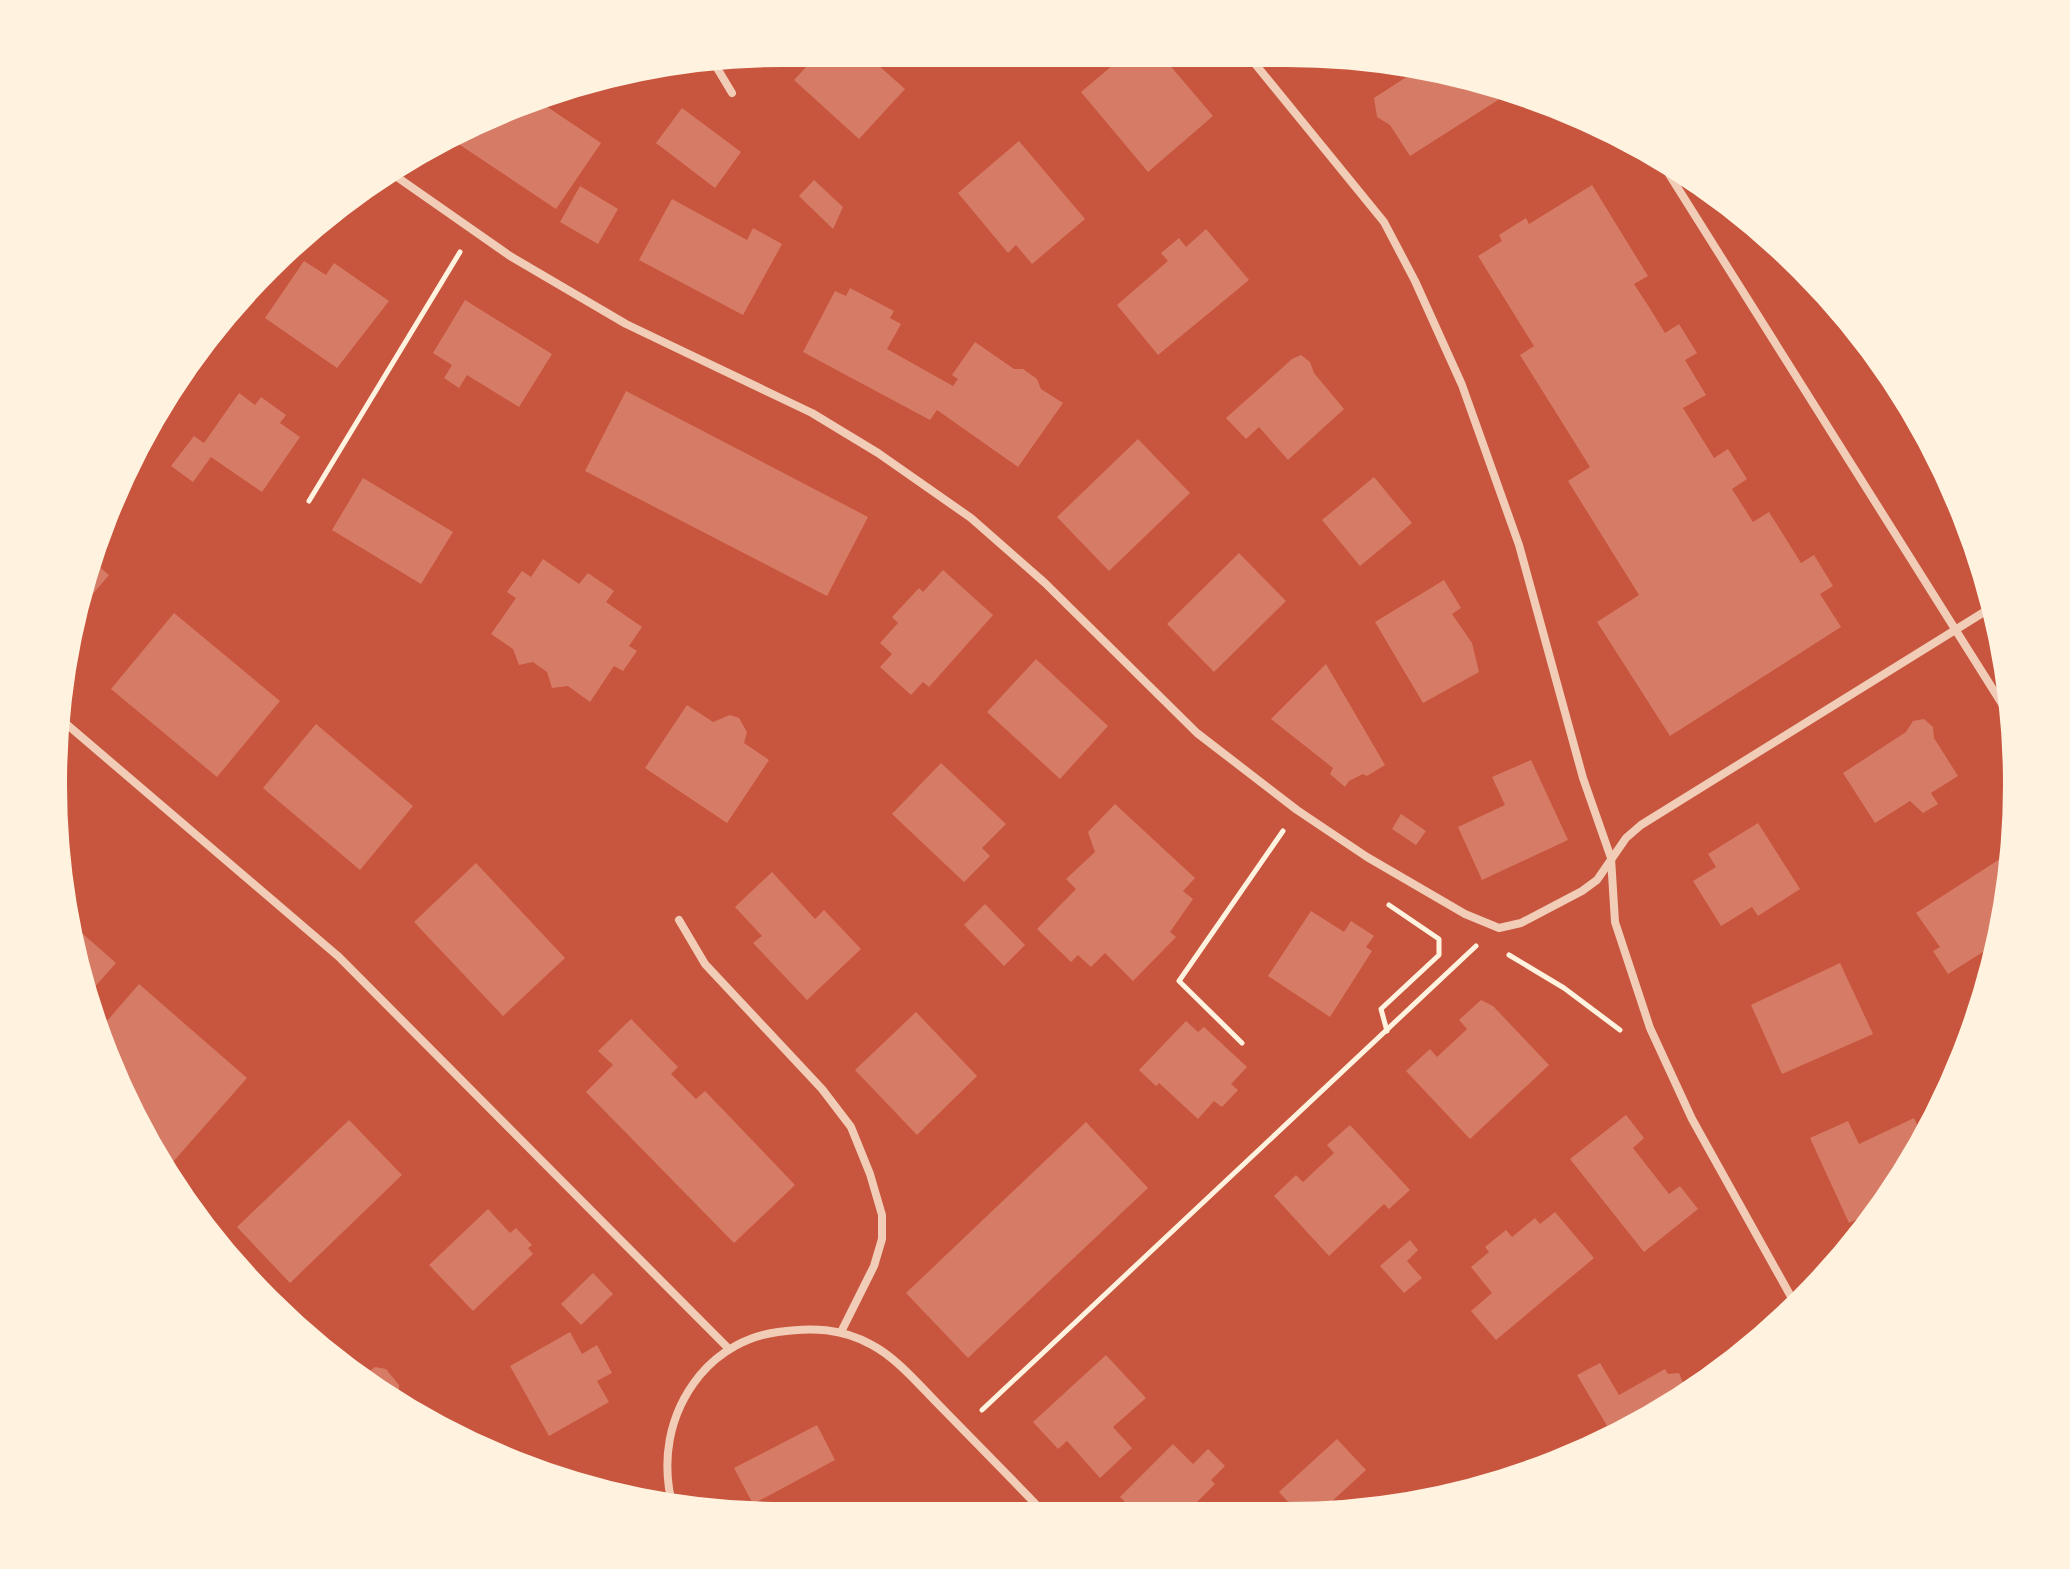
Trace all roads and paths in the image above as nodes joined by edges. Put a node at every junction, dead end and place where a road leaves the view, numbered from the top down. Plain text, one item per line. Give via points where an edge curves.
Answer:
1 (1254, 62) edge
2 (716, 66) edge
3 (732, 93) dead end
4 (1668, 172) edge
5 (396, 176) edge
6 (473, 230) junction
7 (309, 501) dead end
8 (1986, 611) edge
9 (1956, 629) junction
10 (2003, 705) edge
11 (65, 723) edge
12 (1297, 810) junction
13 (1611, 858) junction
14 (1377, 897) dead end
15 (679, 920) dead end
16 (1479, 942) dead end
17 (1488, 946) dead end
18 (1499, 949) dead end
19 (1472, 951) dead end
20 (1387, 1031) junction
21 (1622, 1032) dead end
22 (1242, 1043) dead end
23 (1792, 1299) edge
24 (841, 1332) junction
25 (729, 1349) junction
26 (981, 1411) dead end
27 (672, 1498) edge
28 (1038, 1507) edge

1 - 13 street via 1384,222 1462,385 1519,545 1583,778
2 - 3 street
4 - 9 street
5 - 6 street
6 - 7 path
6 - 12 street via 626,324 812,413 971,518 1197,733
8 - 9 street
9 - 10 street
9 - 13 street via 1641,825
11 - 25 street via 339,957
12 - 13 street via 1367,857 1499,928 1521,923 1582,891 1597,880
12 - 22 path via 1179,981
13 - 23 street via 1615,922 1650,1028 1692,1119
14 - 20 path via 1439,939 1439,955 1381,1009
15 - 24 street via 705,964 851,1127 870,1174 882,1215 882,1239
16 - 17 path
18 - 21 path via 1564,988
19 - 20 path
20 - 26 path
24 - 25 street via 811,1327 761,1334
24 - 28 street via 873,1345 902,1367
25 - 27 street via 693,1384 674,1420 666,1468

